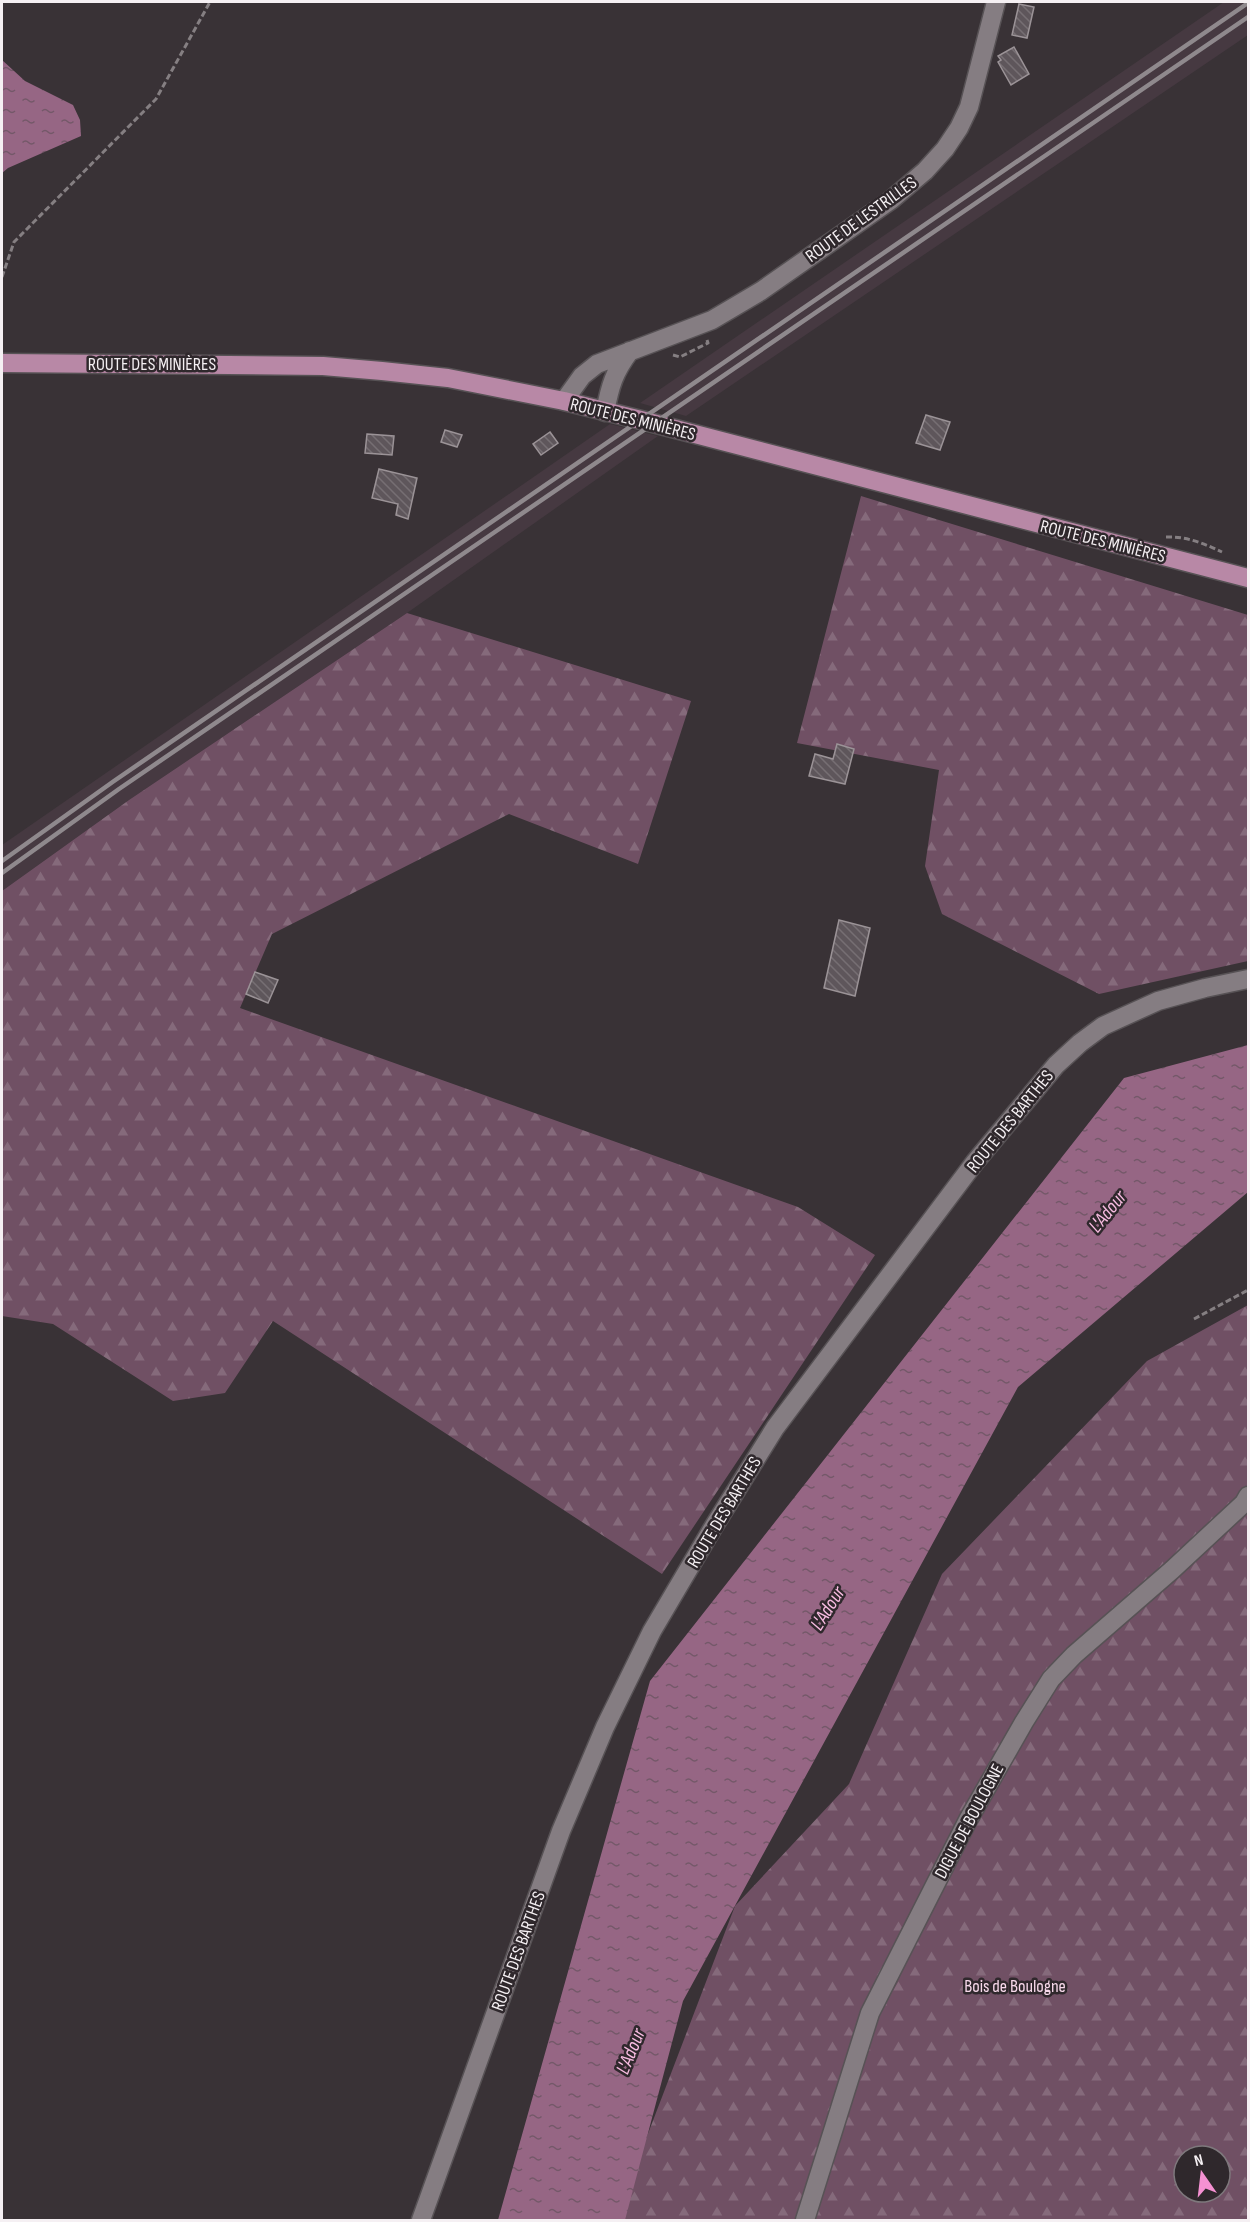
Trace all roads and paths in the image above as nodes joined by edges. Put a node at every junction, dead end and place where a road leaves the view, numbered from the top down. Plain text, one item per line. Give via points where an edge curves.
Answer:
1 (210, 2) edge
2 (996, 2) edge
3 (2, 277) edge
4 (630, 351) junction
5 (2, 363) edge
6 (564, 401) junction
7 (605, 411) junction
8 (1248, 578) edge
9 (1248, 979) edge
10 (1248, 1290) edge
11 (1194, 1319) dead end
12 (1248, 1496) edge
13 (421, 2220) edge
14 (805, 2220) edge

1 - 3 path via 156,99 14,242
2 - 4 street, ROUTE DE LESTRILLES via 969,107 945,149 925,171 891,200 761,291 688,331
4 - 6 street, ROUTE DE LESTRILLES via 597,364 582,376
4 - 7 street via 616,369
5 - 6 main road, ROUTE DES MINIÈRES via 322,366 448,378
6 - 7 main road, ROUTE DES MINIÈRES
7 - 8 main road, ROUTE DES MINIÈRES
9 - 13 street, ROUTE DES BARTHES via 1158,1001 1103,1026 1056,1065 975,1162 775,1428 652,1631 605,1726 561,1831
10 - 11 path
12 - 14 street, DIGUE DE BOULOGNE via 1172,1570 1074,1655 1051,1679 1024,1722 968,1820 870,2013

